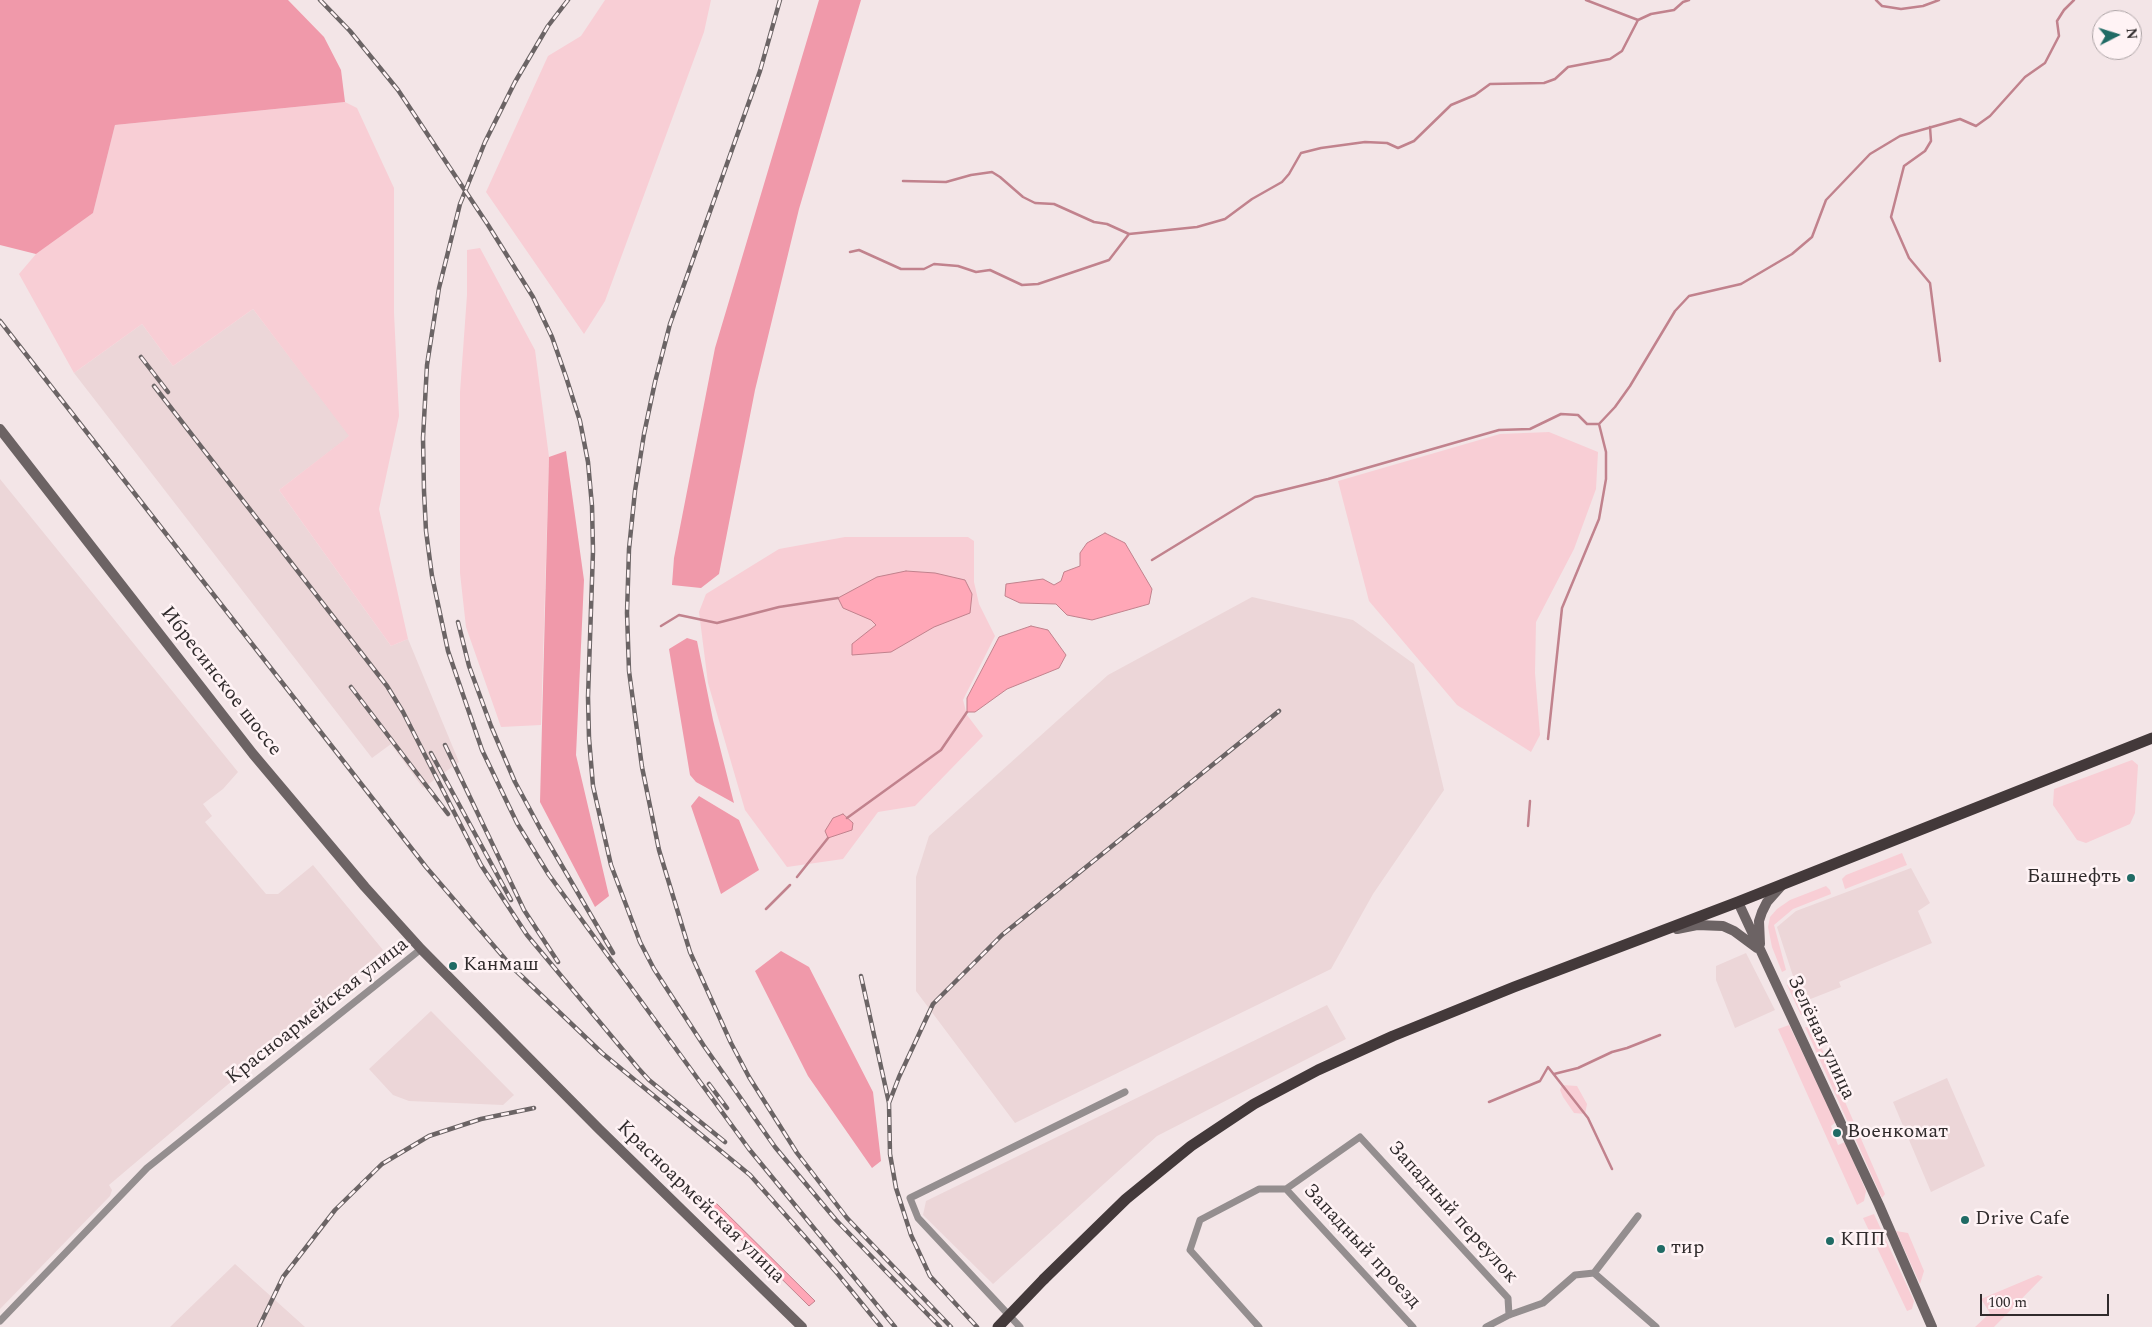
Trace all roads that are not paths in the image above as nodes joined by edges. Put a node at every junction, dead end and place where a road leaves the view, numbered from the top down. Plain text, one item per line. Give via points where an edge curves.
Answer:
1 (0, 429) edge
2 (2152, 738) edge
3 (1784, 884) junction
4 (1738, 902) junction
5 (1651, 935) junction
6 (422, 949) junction
7 (1760, 950) junction
8 (1125, 1092) dead end
9 (1286, 1189) junction
10 (1638, 1216) dead end
11 (1594, 1273) junction
12 (1509, 1315) junction
13 (0, 1321) edge
14 (802, 1327) edge
15 (998, 1327) edge
16 (1020, 1327) edge
17 (1259, 1327) edge
18 (1413, 1327) edge
19 (1486, 1327) edge
20 (1656, 1327) edge
21 (1932, 1327) edge

1 - 6 main road, Ибресинское шоссе via 254,754 365,887
2 - 3 highway
3 - 4 highway
3 - 7 main road via 1762,912
4 - 5 highway
4 - 7 main road, Зелёная улица
5 - 7 main road via 1711,924 1734,930
5 - 15 highway, bridge via 1393,1036 1254,1104 1190,1146 1126,1199
6 - 13 street, Красноармейская улица via 147,1168
6 - 14 main road, Красноармейская улица
7 - 21 main road, Зелёная улица
8 - 16 street via 910,1198 918,1218
9 - 12 street, Западный переулок via 1360,1137 1508,1298
9 - 17 street via 1259,1189 1200,1220 1190,1250
9 - 18 street, Западный проезд
10 - 11 street
11 - 12 street via 1575,1275 1543,1303
11 - 20 street
12 - 19 street

